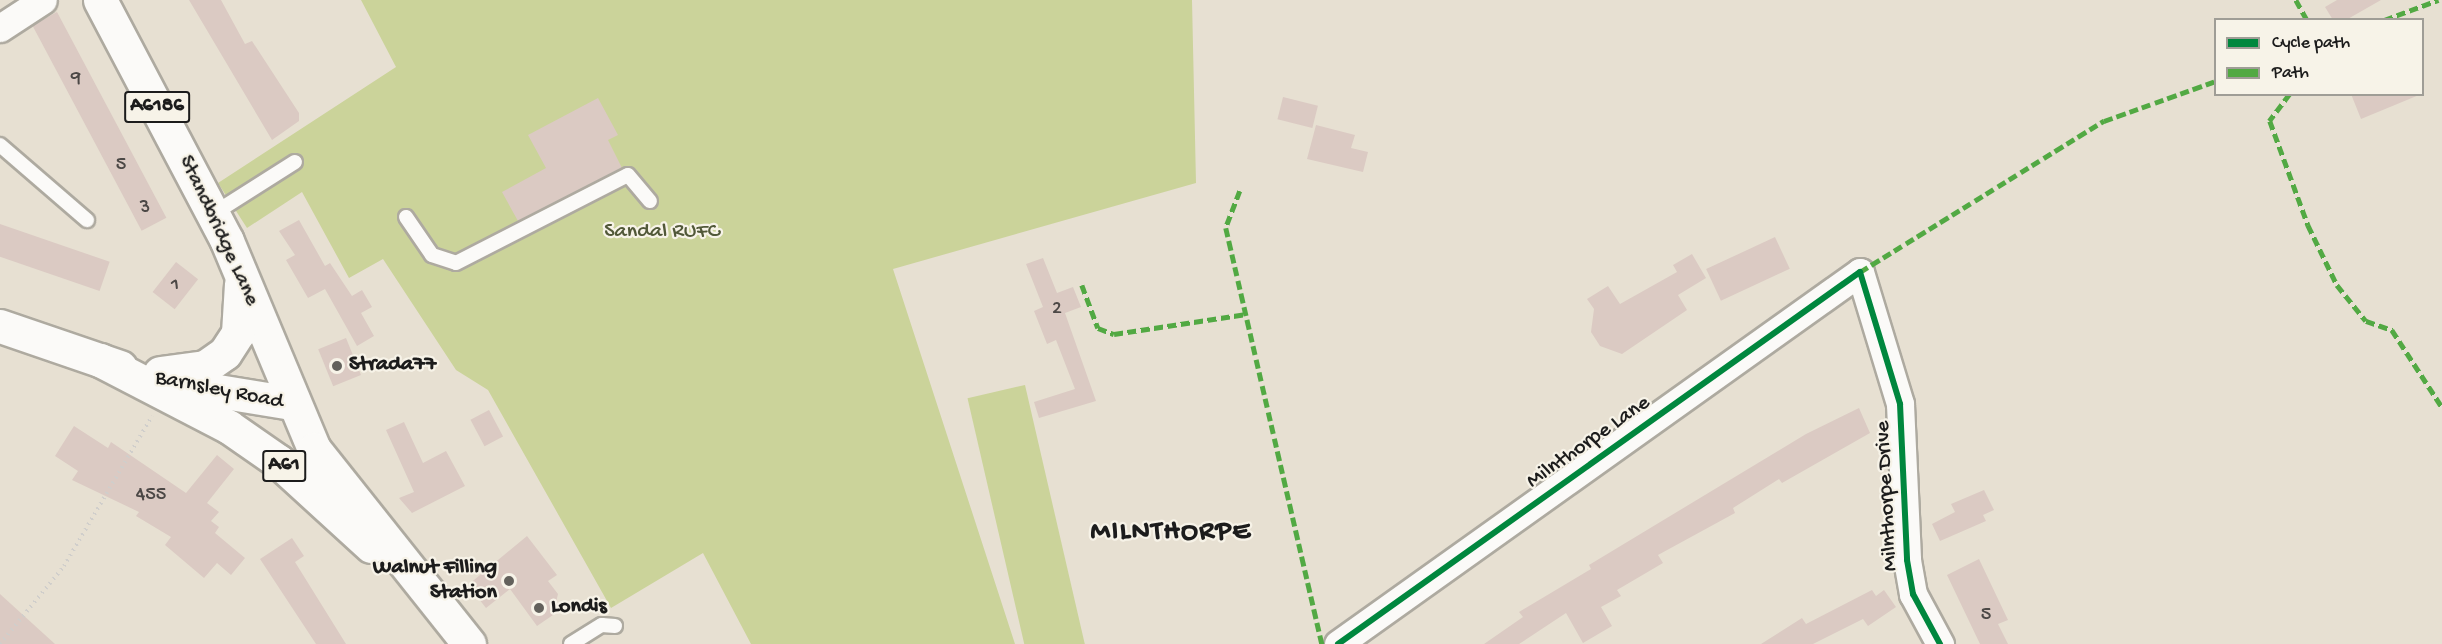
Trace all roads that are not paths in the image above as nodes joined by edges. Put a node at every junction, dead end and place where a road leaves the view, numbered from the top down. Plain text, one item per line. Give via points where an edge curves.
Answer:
1 (43, 0) edge
2 (100, 0) edge
3 (0, 28) edge
4 (0, 145) edge
5 (295, 162) dead end
6 (650, 201) dead end
7 (213, 213) junction
8 (406, 217) dead end
9 (87, 220) dead end
10 (240, 272) junction
11 (1860, 272) joint
12 (0, 326) edge
13 (100, 360) junction
14 (291, 403) junction
15 (444, 606) junction
16 (615, 626) dead end
17 (1936, 642) edge
18 (469, 644) edge
19 (571, 644) edge
20 (1338, 644) edge

1 - 3 street
2 - 7 main road, Standbridge Lane / A6186
4 - 9 lane
5 - 7 lane
6 - 8 lane via 628,175 456,263 432,255
7 - 10 main road, Standbridge Lane / A6186
10 - 13 main road, A61 via 238,333 205,367 172,375
10 - 14 main road, Standbridge Lane / A6186
11 - 17 street, Milnthorpe Drive via 1900,404 1907,560 1913,594
11 - 20 street, Milnthorpe Lane
12 - 13 main road, Barnsley Road / A61
13 - 14 main road, Barnsley Road / A61 via 159,381
13 - 15 main road, A61 via 229,427 278,461
14 - 15 main road, Barnsley Road / A61 via 333,476
15 - 18 main road, Barnsley Road / A61
16 - 19 lane via 602,625

